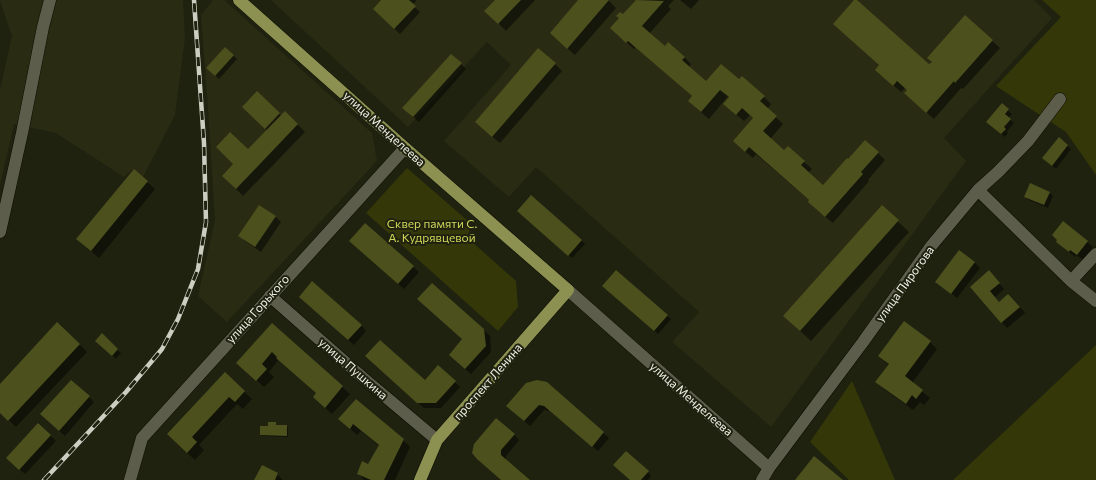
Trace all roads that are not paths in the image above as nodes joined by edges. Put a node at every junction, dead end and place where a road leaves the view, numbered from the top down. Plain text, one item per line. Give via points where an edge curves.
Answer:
1 (50, 0) edge
2 (239, 0) edge
3 (1060, 98) dead end
4 (404, 148) junction
5 (978, 190) junction
6 (0, 232) edge
7 (1096, 254) edge
8 (1071, 281) junction
9 (568, 290) junction
10 (270, 296) junction
11 (1096, 301) edge
12 (438, 440) junction
13 (769, 468) junction
14 (130, 480) edge
15 (420, 480) edge
16 (762, 480) edge

1 - 6 street
2 - 4 main road, улица Менделеева
3 - 5 street, улица Пирогова via 1028,141
4 - 9 main road, улица Менделеева
4 - 10 street, улица Горького
5 - 8 street
5 - 13 street, улица Пирогова via 932,245
7 - 8 street
8 - 11 street
9 - 12 main road, проспект Ленина
9 - 13 street, улица Менделеева
10 - 12 street, улица Пушкина
10 - 14 street, улица Горького via 142,438
12 - 15 main road, проспект Ленина
13 - 16 street, улица Пирогова

